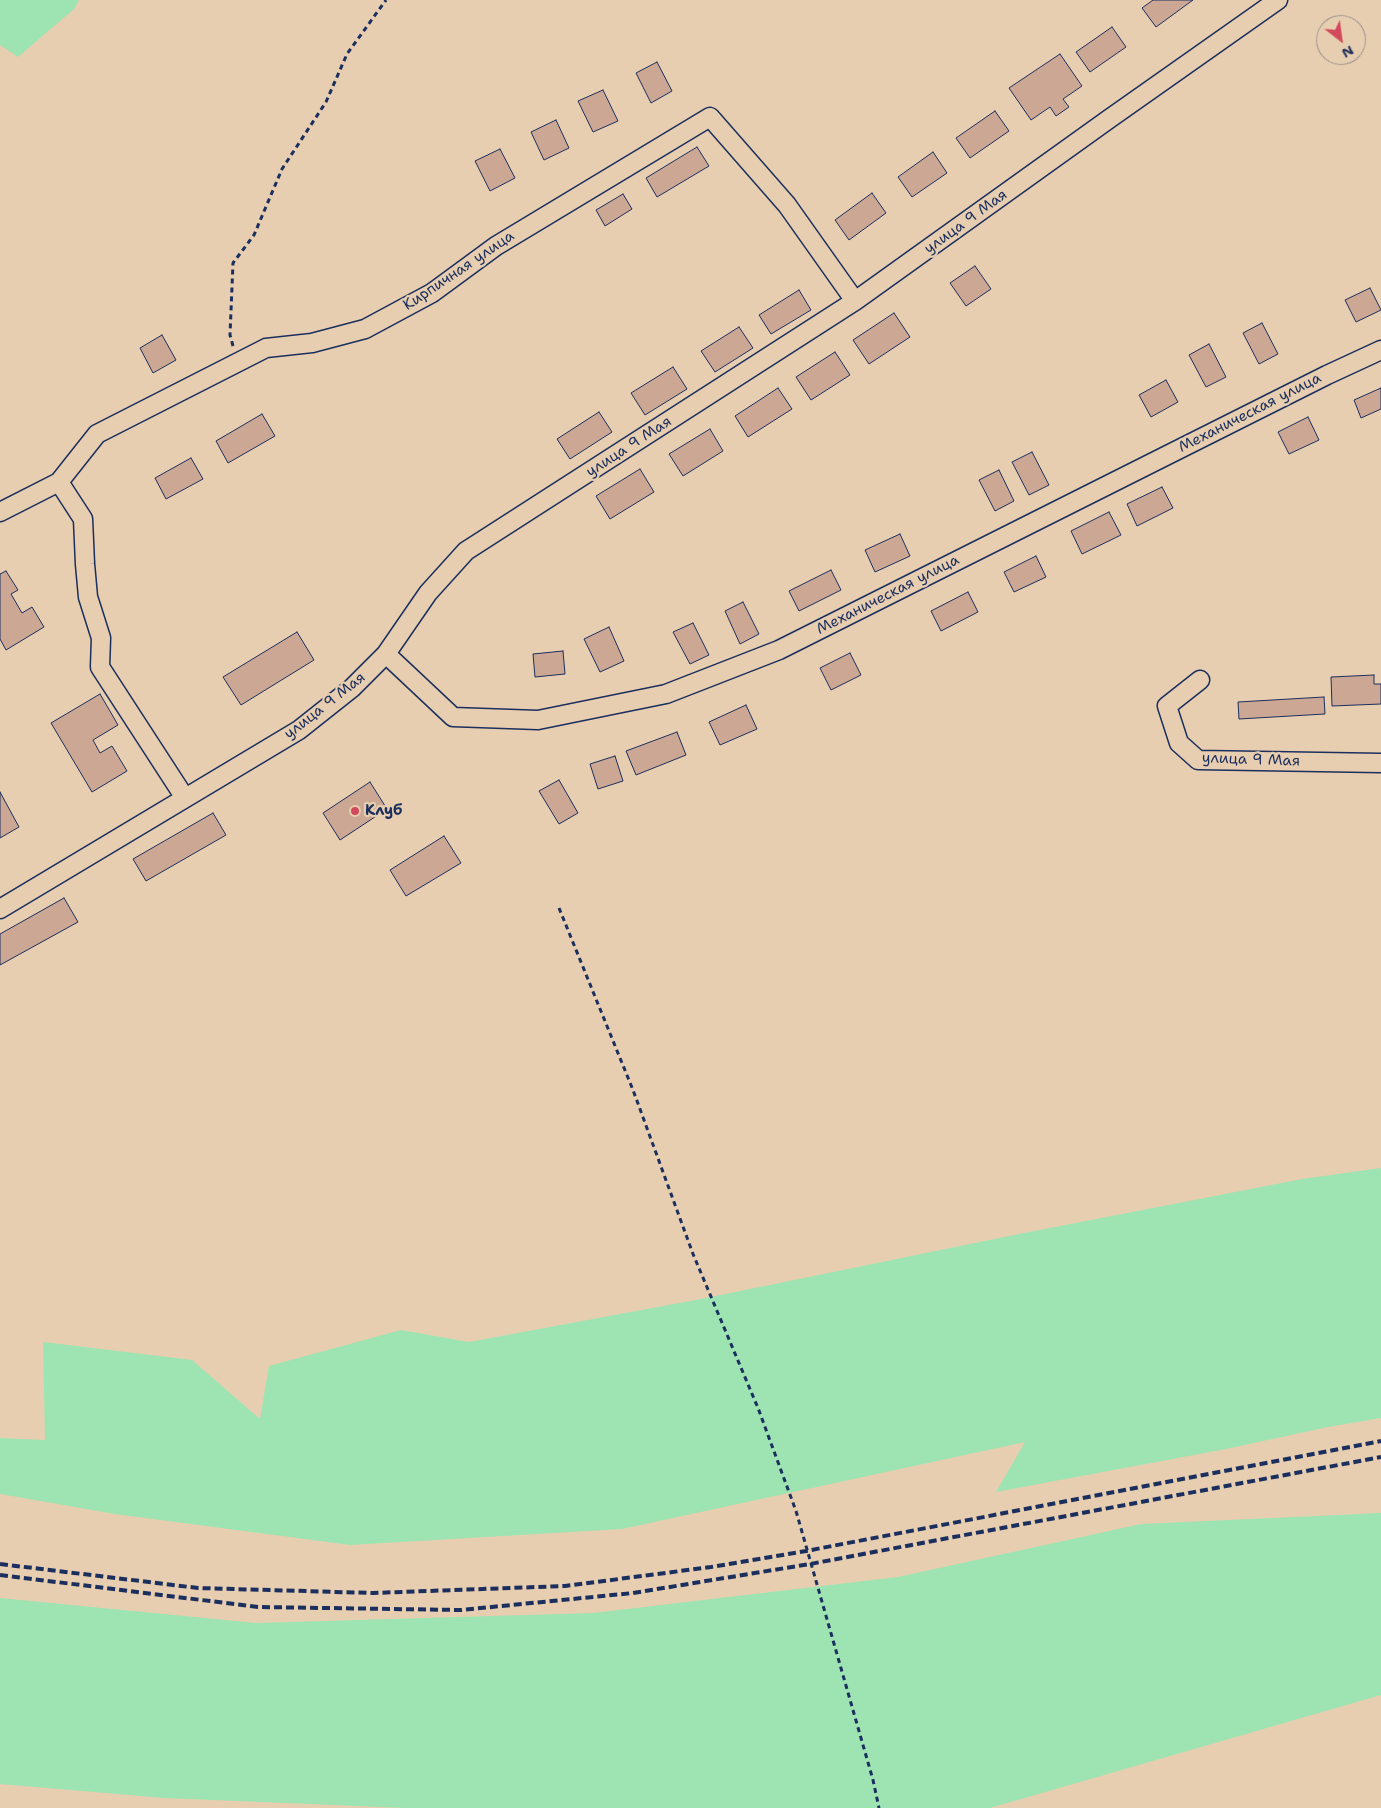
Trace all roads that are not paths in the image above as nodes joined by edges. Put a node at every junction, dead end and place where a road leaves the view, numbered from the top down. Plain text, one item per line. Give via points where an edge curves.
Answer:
1 (1278, 0) edge
2 (856, 301) junction
3 (1381, 350) edge
4 (59, 482) junction
5 (0, 512) edge
6 (386, 654) junction
7 (1200, 680) dead end
8 (1381, 763) edge
9 (185, 798) junction
10 (0, 909) edge

1 - 2 street, улица 9 Мая
2 - 4 street, Кирпичная улица via 787,205 710,117 496,246 432,293 366,329 312,343 266,348 98,434
2 - 6 street, улица 9 Мая via 466,552 428,593
3 - 6 street, Механическая улица via 779,650 666,694 538,720 453,717
4 - 5 street, Кирпичная улица
4 - 9 street via 83,519 88,597 101,638 100,667
6 - 9 street, улица 9 Мая via 352,688 299,730
7 - 8 street, улица 9 Мая via 1166,706 1179,743 1198,760
9 - 10 street, улица 9 Мая

